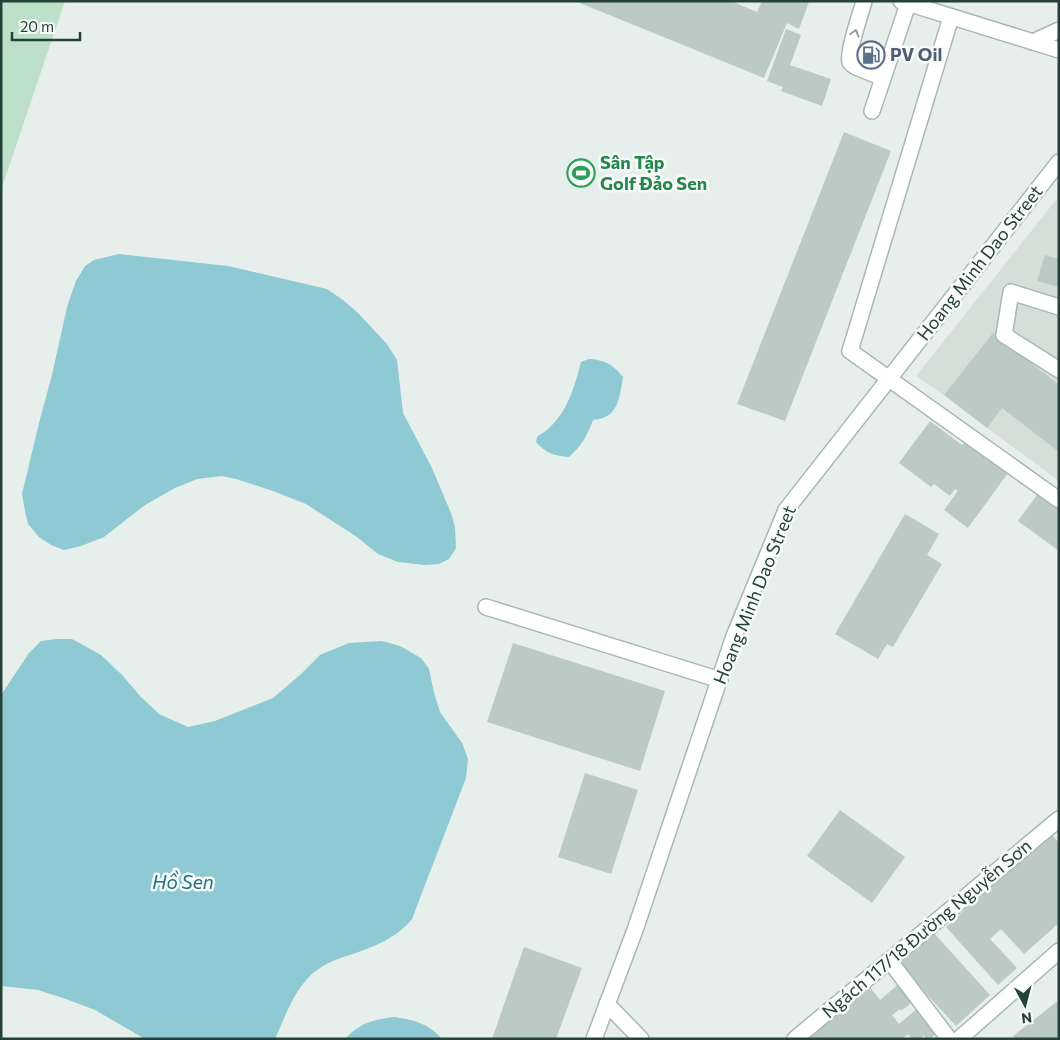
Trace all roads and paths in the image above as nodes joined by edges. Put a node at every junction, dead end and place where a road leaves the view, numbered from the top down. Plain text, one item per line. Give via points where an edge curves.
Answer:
1 (864, 1) edge
2 (905, 2) edge
3 (951, 17) junction
4 (1059, 30) edge
5 (1032, 42) junction
6 (1059, 50) edge
7 (883, 78) junction
8 (872, 111) dead end
9 (1059, 162) edge
10 (1059, 307) edge
11 (1059, 370) edge
12 (890, 378) junction
13 (1059, 500) edge
14 (486, 607) dead end
15 (720, 680) junction
16 (1059, 819) edge
17 (1053, 835) edge
18 (1059, 951) edge
19 (889, 960) junction
20 (607, 1004) junction
21 (594, 1039) edge
22 (641, 1039) edge
23 (794, 1039) edge
24 (949, 1039) edge
25 (959, 1039) edge

7 -> 1 street via 856,68 850,60
2 - 3 street
2 - 7 street
3 - 5 street
3 - 12 street via 850,351
4 - 5 street
5 - 6 street
7 - 8 street
9 - 12 street, Hoang Minh Dao Street
10 - 11 street via 1011,292 1004,335
12 - 13 street
12 - 15 street, Hoang Minh Dao Street via 786,510 734,636
14 - 15 street
15 - 20 street, Hoang Minh Dao Street
16 - 17 street, Ngách 117/18 Đường Nguyễn Sơn
17 - 19 street, Ngách 117/18 Đường Nguyễn Sơn
18 - 25 street
19 - 23 street, Ngách 117/18 Đường Nguyễn Sơn
19 - 24 street
20 - 21 street, Hoang Minh Dao Street
20 - 22 street

